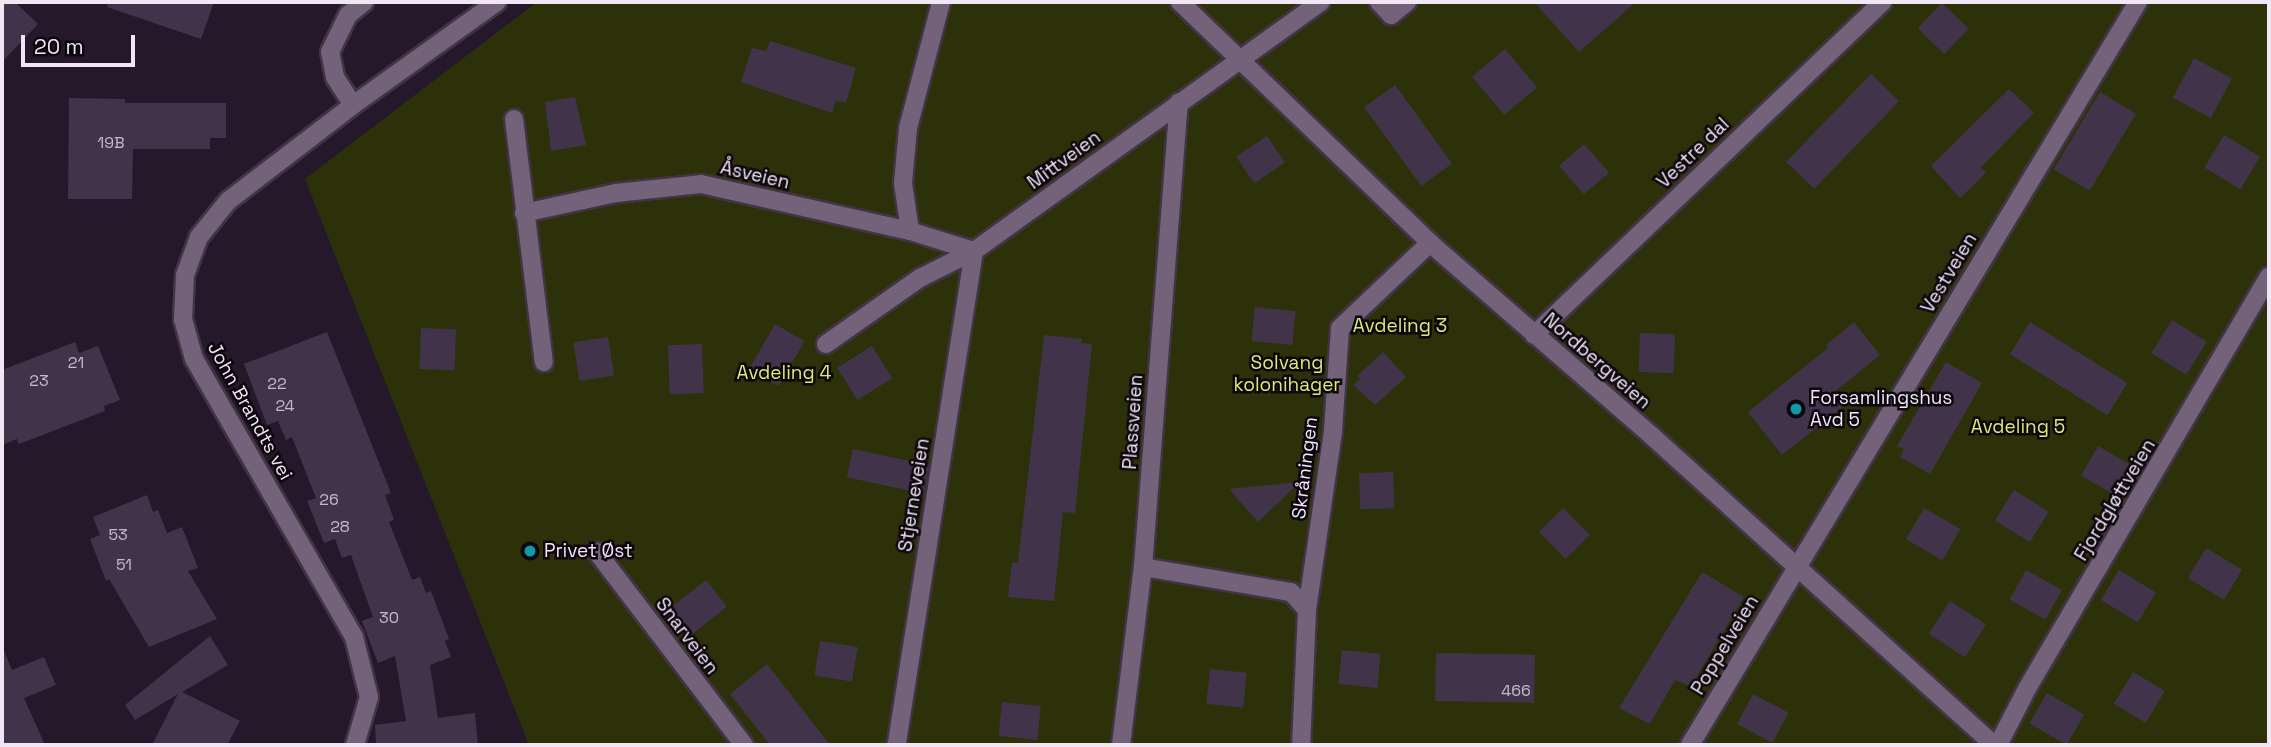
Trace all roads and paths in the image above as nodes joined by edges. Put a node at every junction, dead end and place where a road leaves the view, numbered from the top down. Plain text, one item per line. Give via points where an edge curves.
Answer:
1 (364, 2) edge
2 (496, 2) edge
3 (941, 2) edge
4 (1180, 2) edge
5 (1321, 2) edge
6 (1379, 2) edge
7 (1407, 2) edge
8 (1882, 2) edge
9 (2138, 2) edge
10 (1238, 61) junction
11 (1179, 102) junction
12 (353, 105) junction
13 (514, 119) dead end
14 (524, 212) junction
15 (910, 231) junction
16 (1430, 243) junction
17 (974, 251) junction
18 (2269, 277) edge
19 (1534, 335) junction
20 (826, 344) dead end
21 (544, 362) dead end
22 (597, 552) dead end
23 (1796, 566) junction
24 (1143, 567) junction
25 (1307, 610) junction
26 (355, 745) edge
27 (744, 745) edge
28 (897, 745) edge
29 (1121, 745) edge
30 (1301, 745) edge
31 (1690, 745) edge
32 (1996, 745) edge

1 - 12 street via 348,15 330,52 335,77
2 - 12 street, John Brandts vei
3 - 15 street via 908,128 903,183
4 - 10 street, Nordbergveien
5 - 10 street, Mittveien
6 - 7 street via 1391,15
8 - 19 street, Vestre dal
9 - 23 street, Vestveien
10 - 11 street, Mittveien
10 - 16 street, Nordbergveien
11 - 17 street, Mittveien
11 - 24 street, Plassveien
12 - 26 street, John Brandts vei via 228,201 213,219 199,237 185,275 183,319 194,359 354,637 369,697
13 - 14 street
14 - 15 street, Åsveien via 616,193 701,184
14 - 21 street
15 - 17 street, Åsveien
16 - 19 street, Nordbergveien
16 - 25 street, Skråningen via 1340,328 1333,431
17 - 20 street, Mittveien via 920,278
17 - 28 street, Stjerneveien
18 - 32 street, Fjordgløttveien
19 - 23 street, Nordbergveien
22 - 27 street, Snarveien
23 - 31 street, Poppelveien
23 - 32 street, Nordbergveien
24 - 25 street via 1291,592
24 - 29 street, Plassveien
25 - 30 street, Skråningen

